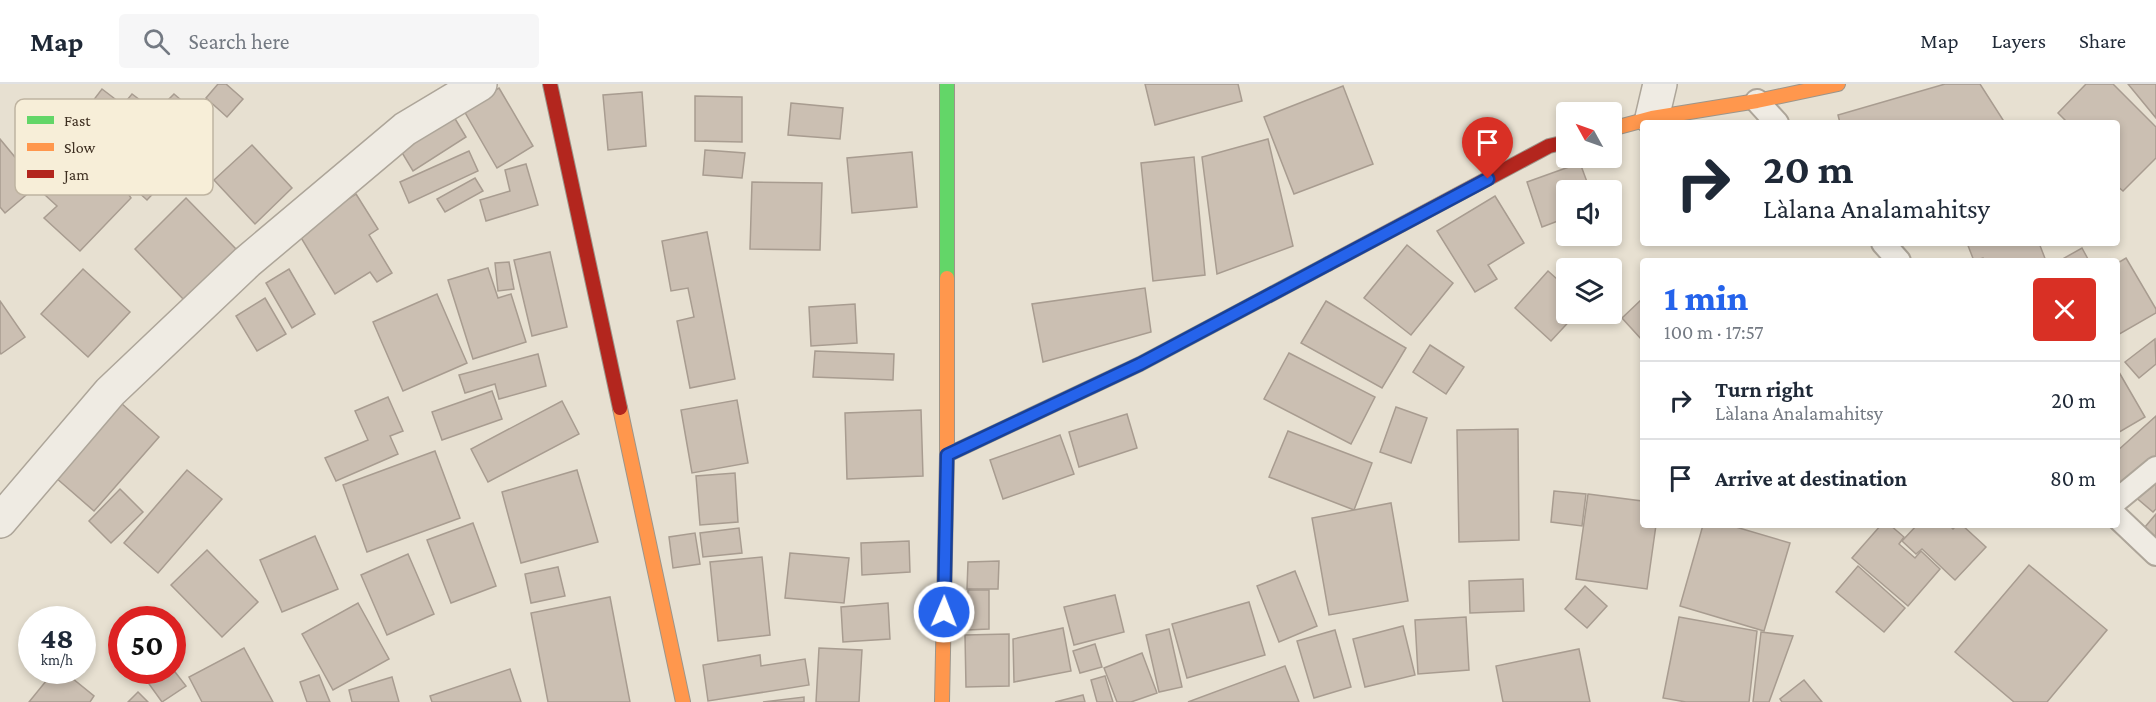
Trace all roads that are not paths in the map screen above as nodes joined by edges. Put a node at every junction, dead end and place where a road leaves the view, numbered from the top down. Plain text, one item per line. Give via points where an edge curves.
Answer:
1 (480, 84) edge
2 (550, 84) edge
3 (947, 84) edge
4 (1660, 84) edge
5 (1838, 84) edge
6 (1758, 101) junction
7 (1652, 118) junction
8 (1645, 120) edge
9 (1774, 120) edge
10 (1640, 121) edge
11 (1622, 126) edge
12 (1556, 144) edge
13 (1886, 246) edge
14 (1896, 258) edge
15 (947, 455) junction
16 (2156, 468) edge
17 (2120, 498) edge
18 (2120, 520) edge
19 (0, 521) edge
20 (2156, 554) edge
21 (683, 702) edge
22 (942, 702) edge

1 - 19 street via 405,129 247,262 110,392
2 - 21 main road
3 - 15 main road
4 - 7 street
5 - 6 main road
6 - 7 main road
6 - 9 lane
7 - 8 main road
10 - 11 main road
12 - 15 main road via 1140,364
13 - 14 lane
15 - 22 main road
16 - 17 lane
18 - 20 lane

